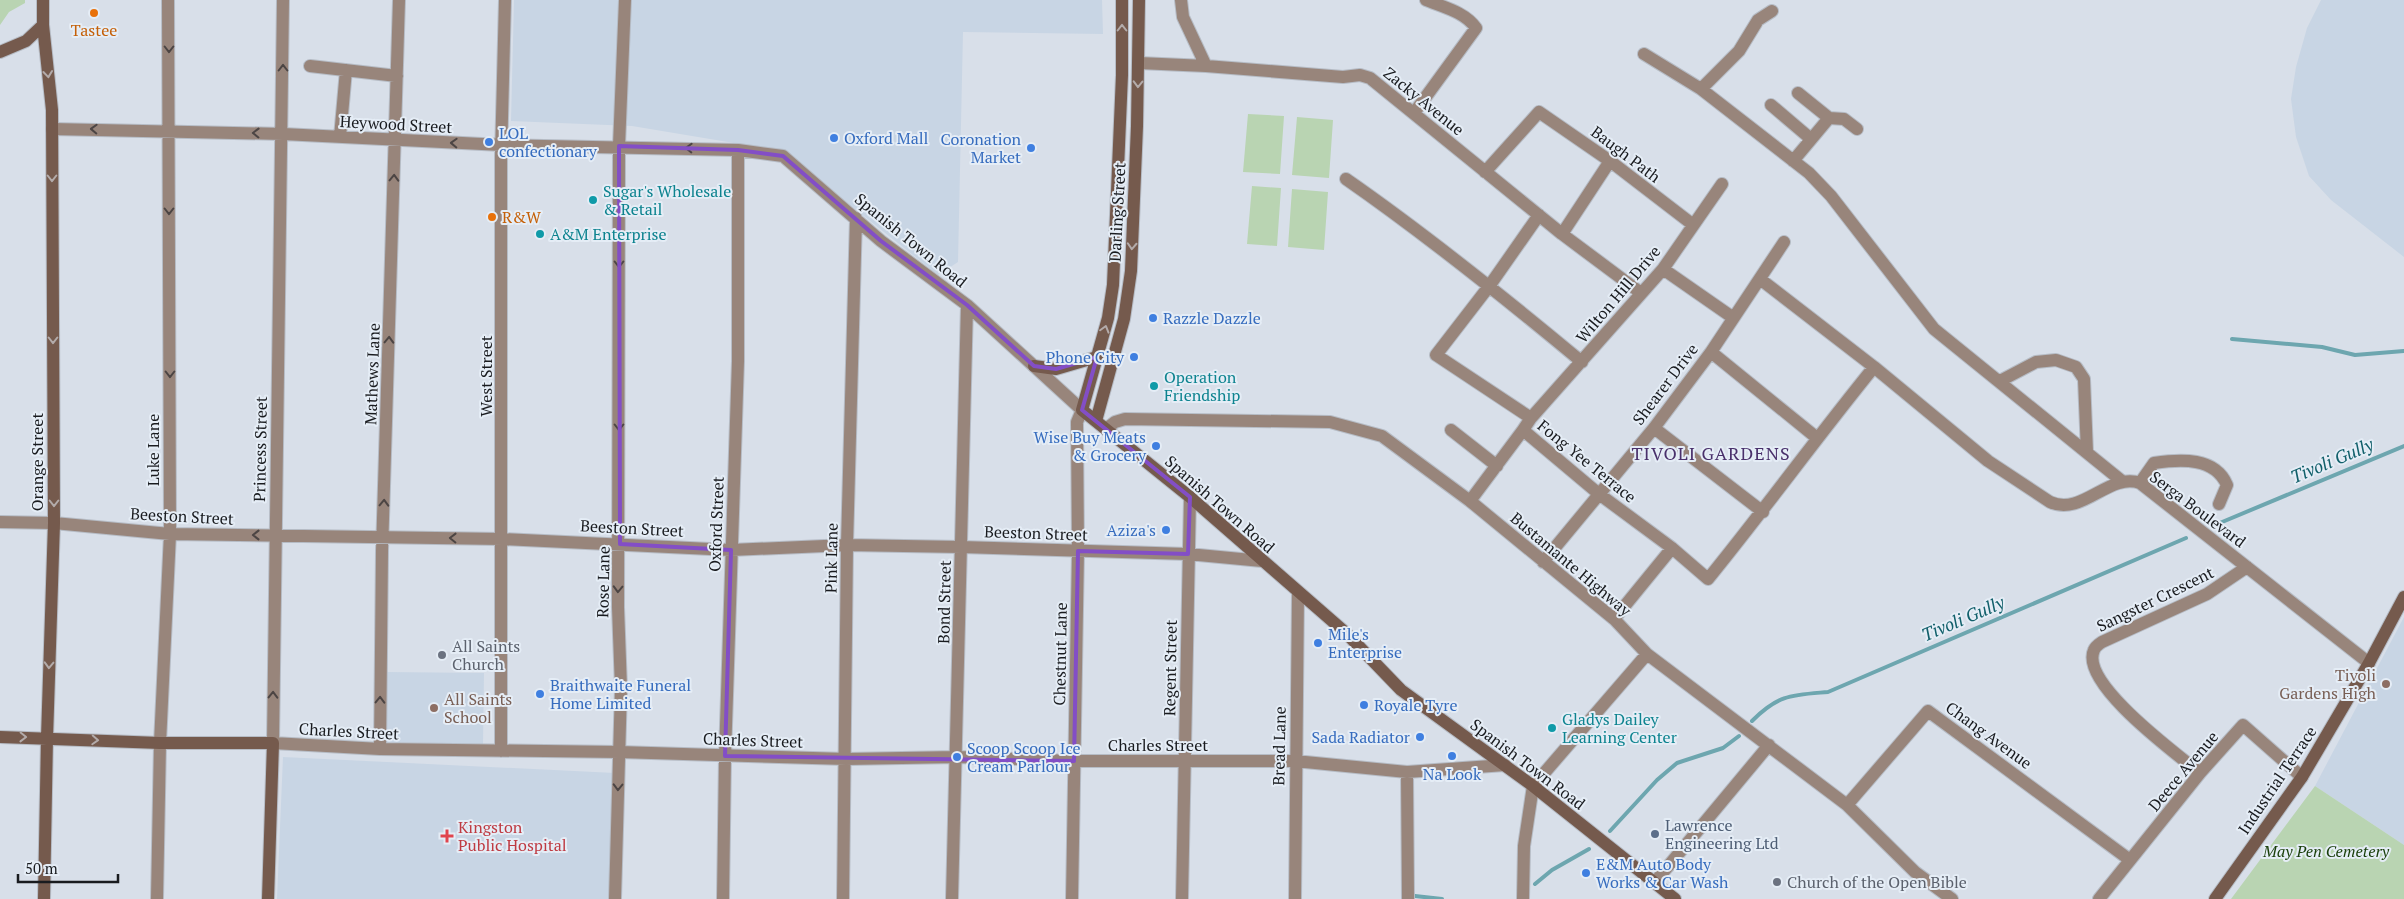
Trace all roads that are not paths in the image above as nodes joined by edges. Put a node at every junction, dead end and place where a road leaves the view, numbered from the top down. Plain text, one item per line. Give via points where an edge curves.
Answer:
1 (43, 0) edge
2 (168, 0) edge
3 (283, 0) edge
4 (399, 0) edge
5 (505, 0) edge
6 (625, 0) edge
7 (1122, 0) edge
8 (1139, 0) edge
9 (1181, 0) edge
10 (1426, 0) edge
11 (1772, 11) dead end
12 (43, 25) junction
13 (0, 52) edge
14 (1644, 54) dead end
15 (1139, 64) junction
16 (310, 66) dead end
17 (1206, 66) junction
18 (346, 70) junction
19 (397, 76) junction
20 (1701, 88) junction
21 (1798, 93) dead end
22 (1771, 105) dead end
23 (1414, 113) junction
24 (1830, 118) junction
25 (52, 129) junction
26 (1857, 129) dead end
27 (169, 131) junction
28 (283, 134) junction
29 (340, 138) junction
30 (1811, 139) junction
31 (396, 140) junction
32 (502, 145) junction
33 (619, 146) junction
34 (738, 150) junction
35 (1610, 161) junction
36 (1793, 162) junction
37 (1485, 172) junction
38 (1346, 179) dead end
39 (1722, 184) dead end
40 (1539, 215) junction
41 (856, 218) junction
42 (1692, 224) junction
43 (1562, 234) junction
44 (1784, 242) dead end
45 (1662, 269) junction
46 (1760, 279) junction
47 (1490, 285) junction
48 (1641, 293) junction
49 (967, 306) junction
50 (1732, 318) junction
51 (1711, 352) junction
52 (1096, 357) junction
53 (1582, 362) junction
54 (1034, 366) junction
55 (1874, 367) junction
56 (2000, 381) junction
57 (1082, 410) junction
58 (1531, 418) junction
59 (1101, 425) junction
60 (1654, 428) junction
61 (1451, 430) dead end
62 (1524, 430) junction
63 (1817, 438) junction
64 (2087, 452) junction
65 (1497, 466) junction
66 (2123, 482) junction
67 (2140, 484) junction
68 (1599, 494) junction
69 (1190, 497) junction
70 (1470, 501) junction
71 (2219, 504) dead end
72 (1763, 512) junction
73 (0, 522) edge
74 (54, 523) junction
75 (170, 534) junction
76 (275, 535) junction
77 (383, 538) junction
78 (502, 539) junction
79 (620, 544) junction
80 (847, 545) junction
81 (961, 547) junction
82 (1672, 548) junction
83 (731, 550) junction
84 (1078, 551) junction
85 (1188, 554) junction
86 (1262, 561) junction
87 (1544, 562) junction
88 (2247, 567) junction
89 (1298, 593) junction
90 (2404, 597) edge
91 (1614, 619) junction
92 (1647, 654) junction
93 (2369, 664) junction
94 (0, 737) edge
95 (46, 738) junction
96 (160, 743) junction
97 (273, 744) junction
98 (1769, 745) junction
99 (380, 749) junction
100 (502, 751) junction
101 (619, 752) junction
102 (725, 756) junction
103 (957, 757) junction
104 (846, 759) junction
105 (1074, 761) junction
106 (1294, 761) junction
107 (1184, 762) junction
108 (1505, 765) junction
109 (1407, 772) junction
110 (2200, 773) junction
111 (2302, 777) junction
112 (1532, 786) junction
113 (1848, 805) junction
114 (2130, 860) junction
115 (1655, 882) junction
116 (44, 899) edge
117 (157, 899) edge
118 (268, 899) edge
119 (615, 899) edge
120 (723, 899) edge
121 (842, 899) edge
122 (952, 899) edge
123 (1072, 899) edge
124 (1182, 899) edge
125 (1294, 899) edge
126 (1408, 899) edge
127 (1523, 899) edge
128 (1675, 899) edge
129 (1952, 899) edge
130 (2099, 899) edge
131 (2215, 899) edge

1 - 12 street, Orange Street
2 -> 27 street, Luke Lane
28 -> 3 street, Princess Street
4 - 19 street, Mathews Lane
5 - 32 street, West Street
6 - 33 street, Rose Lane
52 -> 7 street, Darling Street via 1108,318 1115,270
8 - 15 street, Darling Street
9 - 17 street via 1183,17
10 - 23 street via 1457,12 1476,28
11 - 20 street via 1758,20 1739,51
12 - 13 street via 26,41
12 -> 25 street, Orange Street
14 - 20 street
15 - 17 street, Zacky Avenue
15 -> 59 street, Darling Street via 1131,271
16 - 18 street
17 - 23 street, Zacky Avenue via 1343,77 1360,75 1370,78
18 - 19 street
18 - 29 street
19 - 31 street, Mathews Lane
20 - 36 street
21 - 24 street
22 - 30 street
23 - 37 street, Zacky Avenue
24 - 26 street via 1844,119
24 - 30 street
27 -> 25 street, Heywood Street
25 -> 74 street, Orange Street
28 -> 27 street, Heywood Street
27 -> 75 street, Luke Lane
28 - 29 street, Heywood Street
28 - 76 street, Princess Street
29 - 31 street, Heywood Street
30 - 36 street
32 -> 31 street, Heywood Street
77 -> 31 street, Mathews Lane
32 - 33 street, Heywood Street
32 - 78 street, West Street
34 -> 33 street, Heywood Street
33 -> 79 street, Rose Lane
34 - 41 street, Spanish Town Road via 783,156
34 - 83 street, Oxford Street via 738,361
35 - 37 street, Baugh Path via 1539,112
35 - 42 street, Baugh Path
35 - 43 street
36 - 56 street via 1831,196 1934,329
37 - 40 street, Zacky Avenue
38 - 47 street
39 - 42 street, Wilton Hill Drive
40 - 43 street, Zacky Avenue
40 - 47 street
41 - 49 street, Spanish Town Road
41 - 80 street, Pink Lane
42 - 45 street, Wilton Hill Drive
43 - 48 street, Zacky Avenue
44 - 46 street, Shearer Drive
45 - 48 street, Wilton Hill Drive
45 - 50 street
46 - 50 street, Shearer Drive
46 - 55 street, Serga Boulevard
47 - 53 street
47 - 58 street, Fong Yee Terrace via 1436,355
48 - 53 street, Wilton Hill Drive
49 - 54 street, Spanish Town Road
49 - 81 street, Bond Street
50 - 51 street, Shearer Drive
51 - 60 street, Shearer Drive
51 - 63 street
52 - 54 street via 1056,369
52 - 57 street, Darling Street
53 - 58 street, Wilton Hill Drive
54 - 57 street, Spanish Town Road
55 - 63 street
55 - 66 street, Serga Boulevard via 1988,461 2058,506 2071,506
56 - 64 street
56 - 64 street via 2036,362 2056,360 2076,367 2084,379
57 - 59 street, Spanish Town Road
57 - 84 street, Chestnut Lane via 1077,422
58 - 62 street, Fong Yee Terrace
59 - 69 street, Spanish Town Road
59 - 70 street, Bustamante Highway via 1125,419 1330,422 1382,436
60 - 68 street, Shearer Drive
60 - 72 street
61 - 65 street
62 - 65 street
62 - 68 street, Fong Yee Terrace
63 - 72 street
64 - 66 street
65 - 70 street
66 - 67 street, Serga Boulevard via 2132,480
67 - 71 street via 2154,464 2172,460 2205,463 2222,475 2227,485
67 - 88 street, Serga Boulevard
68 - 82 street, Fong Yee Terrace
68 - 87 street, Shearer Drive
69 - 85 street, Regent Street
69 - 86 street, Spanish Town Road
70 - 87 street, Bustamante Highway
72 - 82 street, Fong Yee Terrace via 1708,579
73 - 74 street, Beeston Street
74 - 75 street, Beeston Street
74 -> 95 street, Orange Street
76 -> 75 street, Beeston Street
75 - 96 street, Luke Lane
76 - 77 street, Beeston Street
97 -> 76 street, Princess Street
78 -> 77 street, Beeston Street
99 -> 77 street, Mathews Lane
78 - 79 street, Beeston Street
78 - 100 street, West Street
79 - 83 street, Beeston Street
79 -> 101 street, Rose Lane
80 - 81 street, Beeston Street
80 - 83 street, Beeston Street
80 - 104 street, Pink Lane
81 - 84 street, Beeston Street
81 - 103 street, Bond Street
82 - 91 street
83 - 102 street, Oxford Street
84 - 85 street, Beeston Street
84 - 105 street, Chestnut Lane
85 - 86 street, Beeston Street
85 - 107 street, Regent Street
86 - 89 street, Spanish Town Road
87 - 91 street, Bustamante Highway
88 - 93 street, Serga Boulevard
88 - 110 street, Sangster Crescent via 2206,594 2102,642 2094,649 2099,680 2121,705
89 - 106 street, Bread Lane
89 - 108 street, Spanish Town Road via 1346,633 1402,690
90 - 93 street, Industrial Terrace
91 - 92 street, Bustamante Highway
92 - 98 street, Bustamante Highway
92 - 112 street
93 - 111 street, Industrial Terrace
94 -> 95 street, Charles Street
95 -> 96 street, Charles Street
95 - 116 street, Orange Street
96 - 97 street, Charles Street
96 - 117 street, Luke Lane
97 - 99 street, Charles Street
97 - 118 street, Princess Street
98 - 113 street, Bustamante Highway
98 - 115 street
99 - 100 street, Charles Street
100 - 101 street, Charles Street
101 - 102 street, Charles Street
101 -> 119 street, Rose Lane
102 - 104 street, Charles Street
102 - 120 street, Oxford Street
103 - 104 street, Charles Street
103 - 105 street, Charles Street
103 - 122 street, Bond Street
104 - 121 street, Pink Lane
105 - 107 street, Charles Street
105 - 123 street, Chestnut Lane
106 - 107 street, Charles Street
106 - 109 street, Charles Street
106 - 125 street, Bread Lane
107 - 124 street, Regent Street
108 - 109 street, Charles Street
108 - 112 street, Spanish Town Road
109 - 126 street
110 - 111 street, Deece Avenue via 2243,726
110 - 114 street, Deece Avenue
111 - 131 street, Industrial Terrace
112 - 115 street, Spanish Town Road
112 - 127 street via 1524,846
113 - 114 street, Chang Avenue via 1928,710
113 - 129 street, Bustamante Highway via 1915,872
114 - 130 street, Deece Avenue
115 - 128 street, Spanish Town Road

